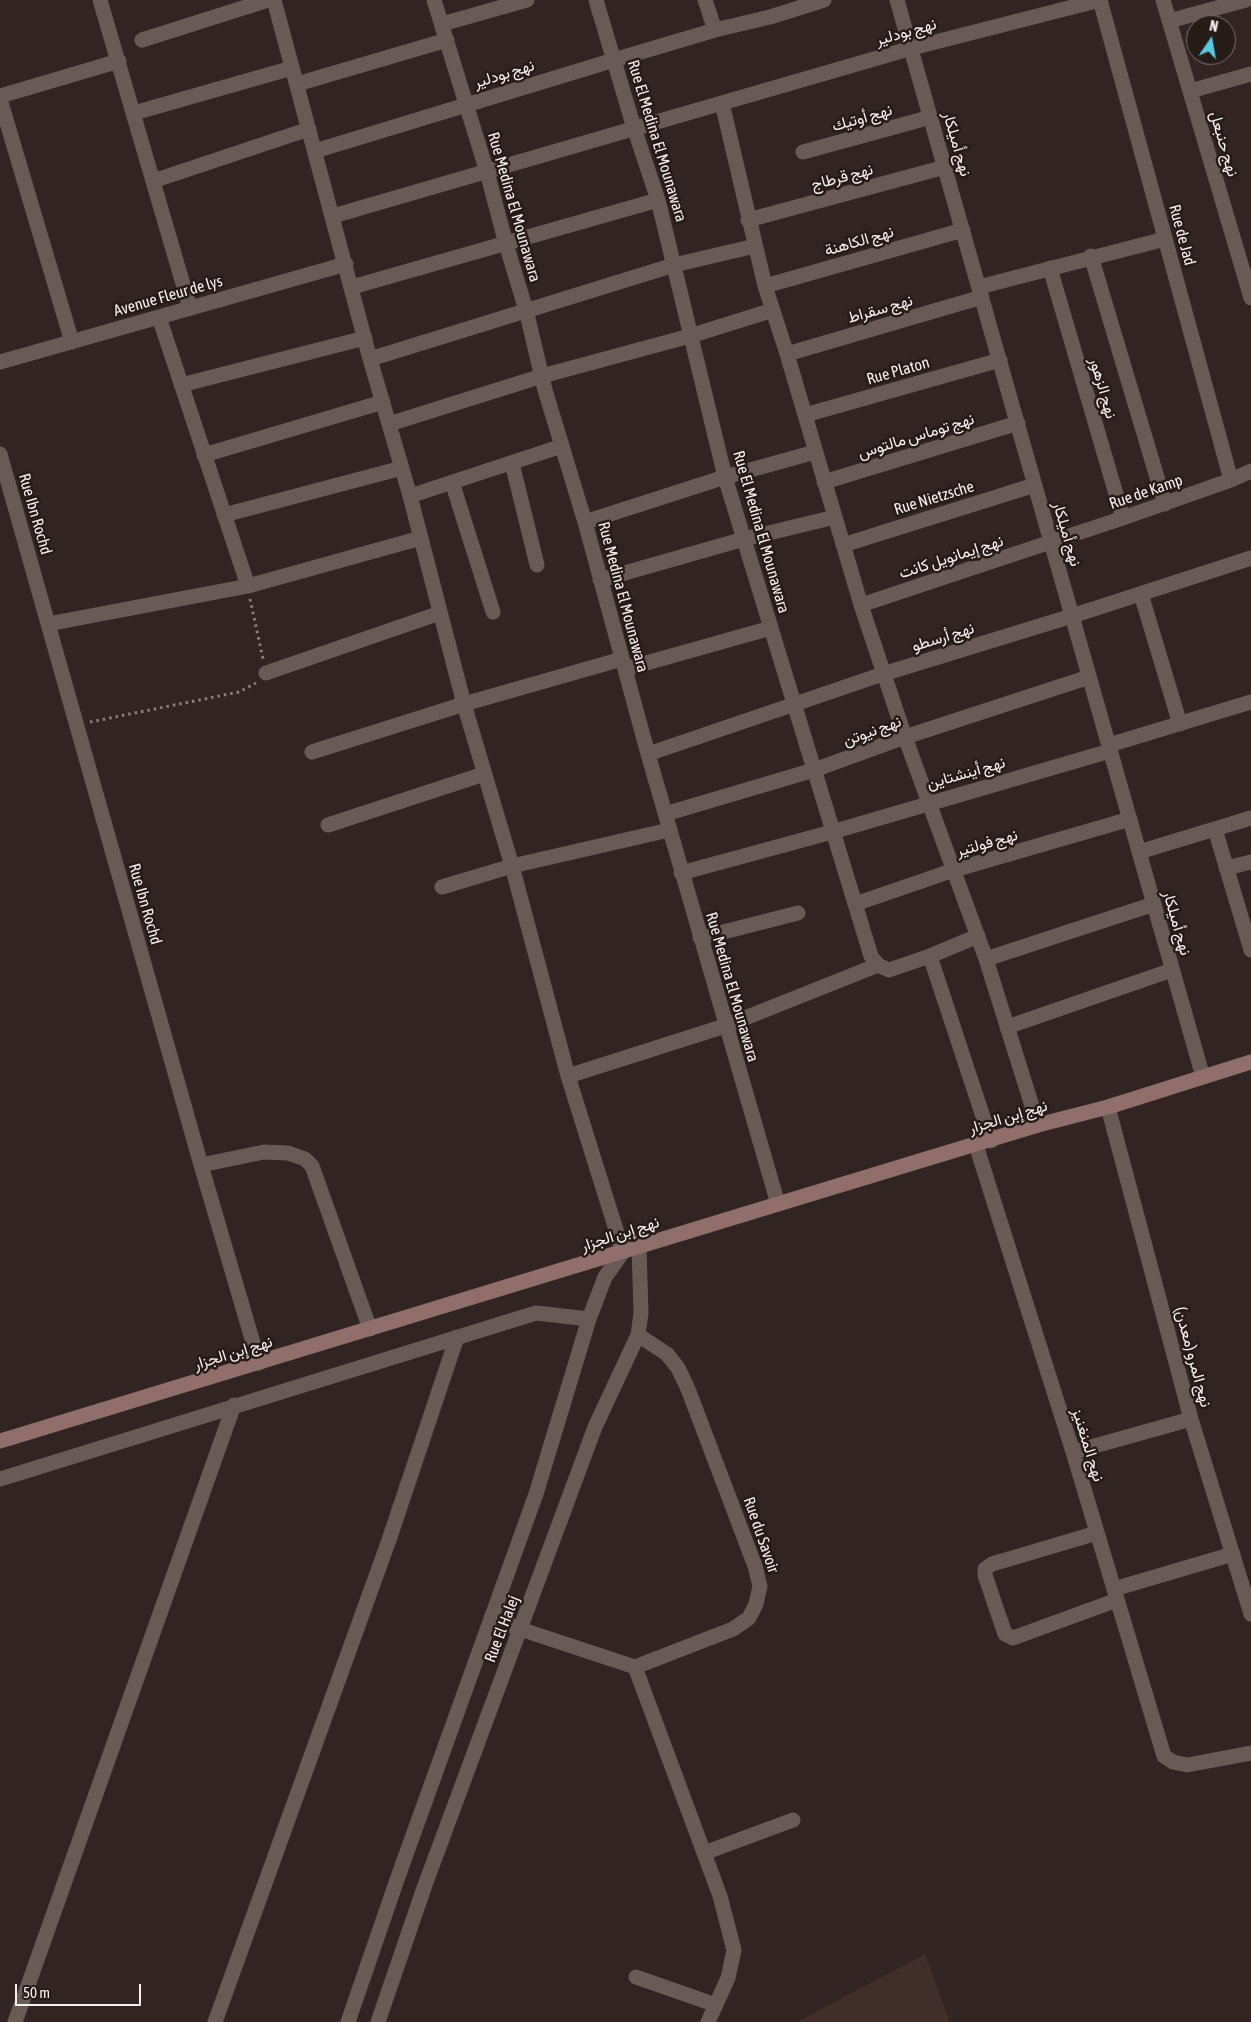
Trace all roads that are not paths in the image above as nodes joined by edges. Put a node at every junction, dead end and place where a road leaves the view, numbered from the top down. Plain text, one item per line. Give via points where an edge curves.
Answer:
1 (100, 0) edge
2 (268, 0) edge
3 (274, 0) edge
4 (434, 0) edge
5 (527, 0) edge
6 (596, 0) edge
7 (705, 0) edge
8 (824, 0) edge
9 (898, 0) edge
10 (1100, 0) edge
11 (1163, 0) edge
12 (1246, 0) edge
13 (1169, 21) junction
14 (442, 24) junction
15 (715, 30) junction
16 (142, 40) dead end
17 (446, 40) junction
18 (912, 48) junction
19 (614, 60) junction
20 (119, 61) junction
21 (292, 68) junction
22 (1251, 74) edge
23 (296, 84) junction
24 (1190, 91) junction
25 (0, 97) edge
26 (722, 103) junction
27 (465, 104) junction
28 (134, 113) junction
29 (931, 117) junction
30 (634, 128) junction
31 (309, 130) junction
32 (315, 151) junction
33 (803, 152) dead end
34 (945, 167) junction
35 (487, 172) junction
36 (153, 181) junction
37 (658, 200) junction
38 (333, 216) junction
39 (748, 220) junction
40 (963, 230) junction
41 (1165, 239) junction
42 (506, 244) junction
43 (755, 246) junction
44 (1091, 256) junction
45 (346, 264) junction
46 (674, 265) junction
47 (1050, 268) junction
48 (765, 286) junction
49 (352, 287) junction
50 (980, 292) junction
51 (1251, 298) edge
52 (190, 308) junction
53 (526, 310) junction
54 (773, 310) junction
55 (159, 317) junction
56 (690, 336) junction
57 (365, 338) junction
58 (72, 342) junction
59 (787, 354) junction
60 (370, 359) junction
61 (1000, 360) junction
62 (0, 362) edge
63 (542, 376) junction
64 (181, 385) junction
65 (383, 402) junction
66 (805, 415) junction
67 (1018, 423) junction
68 (389, 424) junction
69 (562, 446) junction
70 (815, 452) junction
71 (0, 454) edge
72 (204, 455) junction
73 (512, 463) junction
74 (402, 468) junction
75 (1251, 471) edge
76 (725, 477) junction
77 (1231, 480) junction
78 (452, 482) junction
79 (824, 482) junction
80 (1035, 485) junction
81 (410, 496) junction
82 (1165, 504) junction
83 (224, 515) junction
84 (835, 517) junction
85 (1123, 518) junction
86 (585, 522) junction
87 (421, 538) junction
88 (744, 539) junction
89 (1051, 543) junction
90 (843, 545) junction
91 (1251, 558) edge
92 (537, 565) dead end
93 (600, 580) junction
94 (248, 586) junction
95 (1141, 594) junction
96 (861, 604) junction
97 (493, 612) dead end
98 (440, 613) junction
99 (1072, 616) junction
100 (48, 624) junction
101 (771, 628) junction
102 (623, 664) junction
103 (266, 673) road end
104 (883, 674) junction
105 (1089, 677) junction
106 (1251, 702) edge
107 (464, 704) junction
108 (794, 706) junction
109 (1180, 724) junction
110 (905, 737) junction
111 (1110, 748) junction
112 (312, 752) dead end
113 (648, 754) junction
114 (814, 770) junction
115 (484, 774) junction
116 (928, 802) junction
117 (665, 814) junction
118 (1251, 818) edge
119 (1130, 819) junction
120 (328, 825) dead end
121 (1214, 829) junction
122 (669, 830) junction
123 (832, 832) junction
124 (1139, 852) junction
125 (1251, 862) edge
126 (512, 866) junction
127 (1226, 868) junction
128 (954, 870) junction
129 (681, 873) junction
130 (442, 886) dead end
131 (855, 904) junction
132 (1154, 904) junction
133 (798, 913) dead end
134 (978, 936) junction
135 (700, 938) junction
136 (1251, 950) edge
137 (930, 956) junction
138 (986, 959) junction
139 (878, 966) junction
140 (1172, 970) junction
141 (725, 1026) junction
142 (1008, 1027) junction
143 (1251, 1062) edge
144 (568, 1076) junction
145 (1202, 1077) junction
146 (1108, 1107) junction
147 (1038, 1125) junction
148 (991, 1141) junction
149 (976, 1145) junction
150 (201, 1165) junction
151 (778, 1204) junction
152 (639, 1246) junction
153 (623, 1252) junction
154 (589, 1320) junction
155 (370, 1329) junction
156 (638, 1335) junction
157 (457, 1338) junction
158 (259, 1363) junction
159 (234, 1405) junction
160 (1191, 1419) junction
161 (0, 1442) edge
162 (1072, 1452) junction
163 (0, 1478) edge
164 (1097, 1533) junction
165 (1232, 1554) junction
166 (1115, 1595) junction
167 (1251, 1614) edge
168 (491, 1618) junction
169 (520, 1630) junction
170 (635, 1667) junction
171 (1251, 1753) edge
172 (793, 1820) dead end
173 (704, 1853) junction
174 (636, 1977) dead end
175 (716, 2005) junction
176 (15, 2022) edge
177 (215, 2022) edge
178 (348, 2022) edge
179 (378, 2022) edge
180 (708, 2022) edge

1 - 20 street
2 - 16 street
3 - 21 street
4 - 14 street, Rue Medina El Mounawara
5 - 14 street
6 - 19 street, Rue El Medina El Mounawara
7 - 15 street
8 - 15 street, نهج بودلير
9 - 18 street, نهج أميلكار
10 - 18 street, نهج بودلير
10 - 41 street, Rue de Jad
11 - 13 street, نهج حنبعل
12 - 13 street
13 - 24 street, نهج حنبعل
14 - 17 street, Rue Medina El Mounawara
15 - 19 street, نهج بودلير
17 - 23 street
17 - 27 street, Rue Medina El Mounawara
18 - 26 street, نهج بودلير
18 - 29 street, نهج أميلكار
19 - 27 street, نهج بودلير
19 - 30 street, Rue El Medina El Mounawara
20 - 25 street
20 - 28 street
21 - 23 street
21 - 28 street
22 - 24 street
23 - 31 street
24 - 51 street, نهج حنبعل
25 - 58 street
26 - 30 street, نهج بودلير
26 - 39 street
27 - 32 street, نهج بودلير
27 - 35 street, Rue Medina El Mounawara
28 - 36 street
29 - 33 street, نهج أوتيك
29 - 34 street, نهج أميلكار
30 - 35 street, نهج بودلير
30 - 37 street, Rue El Medina El Mounawara
31 - 32 street
31 - 36 street
32 - 38 street
34 - 39 street, نهج قرطاج
34 - 40 street, نهج أميلكار
35 - 38 street, نهج بودلير
35 - 42 street, Rue Medina El Mounawara
36 - 52 street
37 - 42 street
37 - 46 street, Rue El Medina El Mounawara
38 - 45 street
39 - 43 street
40 - 48 street, نهج الكاهنة
40 - 50 street, نهج أميلكار
41 - 44 street, نهج سقراط
41 - 77 street, Rue de Jad
42 - 49 street
42 - 53 street, Rue Medina El Mounawara
43 - 46 street
43 - 48 street
44 - 47 street, نهج سقراط
44 - 82 street
45 - 49 street
45 - 52 street, Avenue Fleur de lys
46 - 53 street
46 - 56 street, Rue El Medina El Mounawara
47 - 50 street, نهج سقراط
47 - 85 street, نهج الزهور
48 - 54 street
49 - 57 street
50 - 59 street, نهج سقراط
50 - 61 street, نهج أميلكار
52 - 55 street, Avenue Fleur de lys
53 - 60 street
53 - 63 street, Rue Medina El Mounawara
54 - 56 street
54 - 59 street
55 - 58 street, Avenue Fleur de lys
55 - 64 street
56 - 63 street
56 - 76 street, Rue El Medina El Mounawara
57 - 60 street
57 - 64 street
58 - 62 street, Avenue Fleur de lys
59 - 66 street
60 - 65 street
61 - 66 street, Rue Platon
61 - 67 street, نهج أميلكار
63 - 68 street
63 - 69 street, Rue Medina El Mounawara
64 - 72 street
65 - 68 street
65 - 72 street
66 - 70 street
67 - 79 street, نهج توماس مالتوس
67 - 80 street, نهج أميلكار
68 - 74 street
69 - 73 street
69 - 86 street, Rue Medina El Mounawara
70 - 76 street
70 - 79 street
71 - 100 street, Rue Ibn Rochd
72 - 83 street
73 - 78 street
73 - 92 street
74 - 81 street
74 - 83 street
75 - 77 street, Rue de Kamp
76 - 86 street
76 - 88 street, Rue El Medina El Mounawara
77 - 82 street, Rue de Kamp
78 - 81 street
78 - 97 street
79 - 84 street
80 - 89 street, نهج أميلكار
80 - 90 street, Rue Nietzsche
81 - 87 street
82 - 85 street, Rue de Kamp
83 - 94 street
84 - 88 street
84 - 90 street
85 - 89 street, Rue de Kamp
86 - 93 street, Rue Medina El Mounawara
87 - 94 street
87 - 98 street
88 - 93 street
88 - 101 street, Rue El Medina El Mounawara
89 - 96 street, نهج إيمانويل كانت
89 - 99 street, نهج أميلكار
90 - 96 street
91 - 95 street, نهج أرسطو
93 - 102 street, Rue Medina El Mounawara
94 - 100 street
95 - 99 street, نهج أرسطو
95 - 109 street
96 - 104 street
98 - 103 street
98 - 107 street
99 - 104 street, نهج أرسطو
99 - 105 street, نهج أميلكار
100 - 150 street, Rue Ibn Rochd
101 - 102 street
101 - 108 street, Rue El Medina El Mounawara
102 - 107 street
102 - 113 street, Rue Medina El Mounawara
104 - 108 street, نهج أرسطو
104 - 110 street
105 - 110 street, نهج نيوتن
105 - 111 street, نهج أميلكار
106 - 109 street, نهج أينشتاين
107 - 112 street
107 - 115 street
108 - 113 street, نهج أرسطو
108 - 114 street, Rue El Medina El Mounawara
109 - 111 street, نهج أينشتاين
110 - 114 street, نهج نيوتن
110 - 116 street
111 - 116 street, نهج أينشتاين
111 - 119 street, نهج أميلكار
113 - 117 street, Rue Medina El Mounawara
114 - 117 street, نهج نيوتن
114 - 123 street, Rue El Medina El Mounawara
115 - 120 street
115 - 126 street
116 - 123 street, نهج أينشتاين
116 - 128 street
117 - 122 street, Rue Medina El Mounawara
118 - 121 street
119 - 124 street, نهج أميلكار
119 - 128 street, نهج فولتير
121 - 124 street
121 - 127 street
122 - 126 street
122 - 129 street, Rue Medina El Mounawara
123 - 129 street, نهج أينشتاين
123 - 131 street, Rue El Medina El Mounawara
124 - 132 street, نهج أميلكار
125 - 127 street
126 - 130 street
126 - 144 street
127 - 136 street
128 - 131 street, نهج فولتير
128 - 134 street
129 - 135 street, Rue Medina El Mounawara
131 - 139 street, Rue El Medina El Mounawara via 871,956
132 - 138 street
132 - 140 street, نهج أميلكار
133 - 135 street
134 - 137 street
134 - 138 street
135 - 141 street, Rue Medina El Mounawara
137 - 139 street via 889,970
137 - 148 street
138 - 142 street
139 - 141 street
140 - 142 street
140 - 145 street, نهج أميلكار
141 - 144 street
141 - 151 street, Rue Medina El Mounawara
142 - 147 street
143 - 145 street, نهج إبن الجزار
144 - 153 street
145 - 146 street, نهج إبن الجزار
146 - 147 street, نهج إبن الجزار
146 - 160 street, نهج المرو (معدن)
147 - 148 street, نهج إبن الجزار
148 - 149 street, نهج إبن الجزار
149 - 151 street, نهج إبن الجزار
149 - 162 street, نهج المنغنيز
150 - 155 street via 264,1152 288,1153 305,1159 312,1166
150 - 158 street, Rue Ibn Rochd
151 - 152 street, نهج إبن الجزار
152 - 153 street, نهج إبن الجزار
152 - 156 street, Rue El Halej via 641,1313
153 - 154 street, Rue El Halej via 605,1277
153 - 155 street, نهج إبن الجزار
154 - 157 street via 536,1313
154 - 168 street, Rue El Halej via 536,1494
155 - 158 street, نهج إبن الجزار
156 - 169 street, Rue El Halej via 596,1428
156 - 170 street, Rue du Savoir via 667,1354 678,1368 741,1528 760,1586 749,1618 732,1629
157 - 159 street
157 - 177 street
158 - 161 street, نهج إبن الجزار
159 - 163 street
159 - 176 street
160 - 162 street
160 - 165 street, نهج المرو (معدن)
162 - 164 street, نهج المنغنيز
164 - 166 street, نهج المنغنيز
164 - 166 street via 992,1564 985,1569 985,1575 1005,1634 1013,1638
165 - 166 street
165 - 167 street, نهج المرو (معدن)
166 - 171 street, نهج المنغنيز via 1164,1756 1187,1765
168 - 169 street
168 - 178 street, Rue El Halej
169 - 170 street
169 - 179 street, Rue El Halej
170 - 173 street
172 - 173 street
173 - 175 street via 720,1896 734,1950 728,1978
174 - 175 street
175 - 180 street

